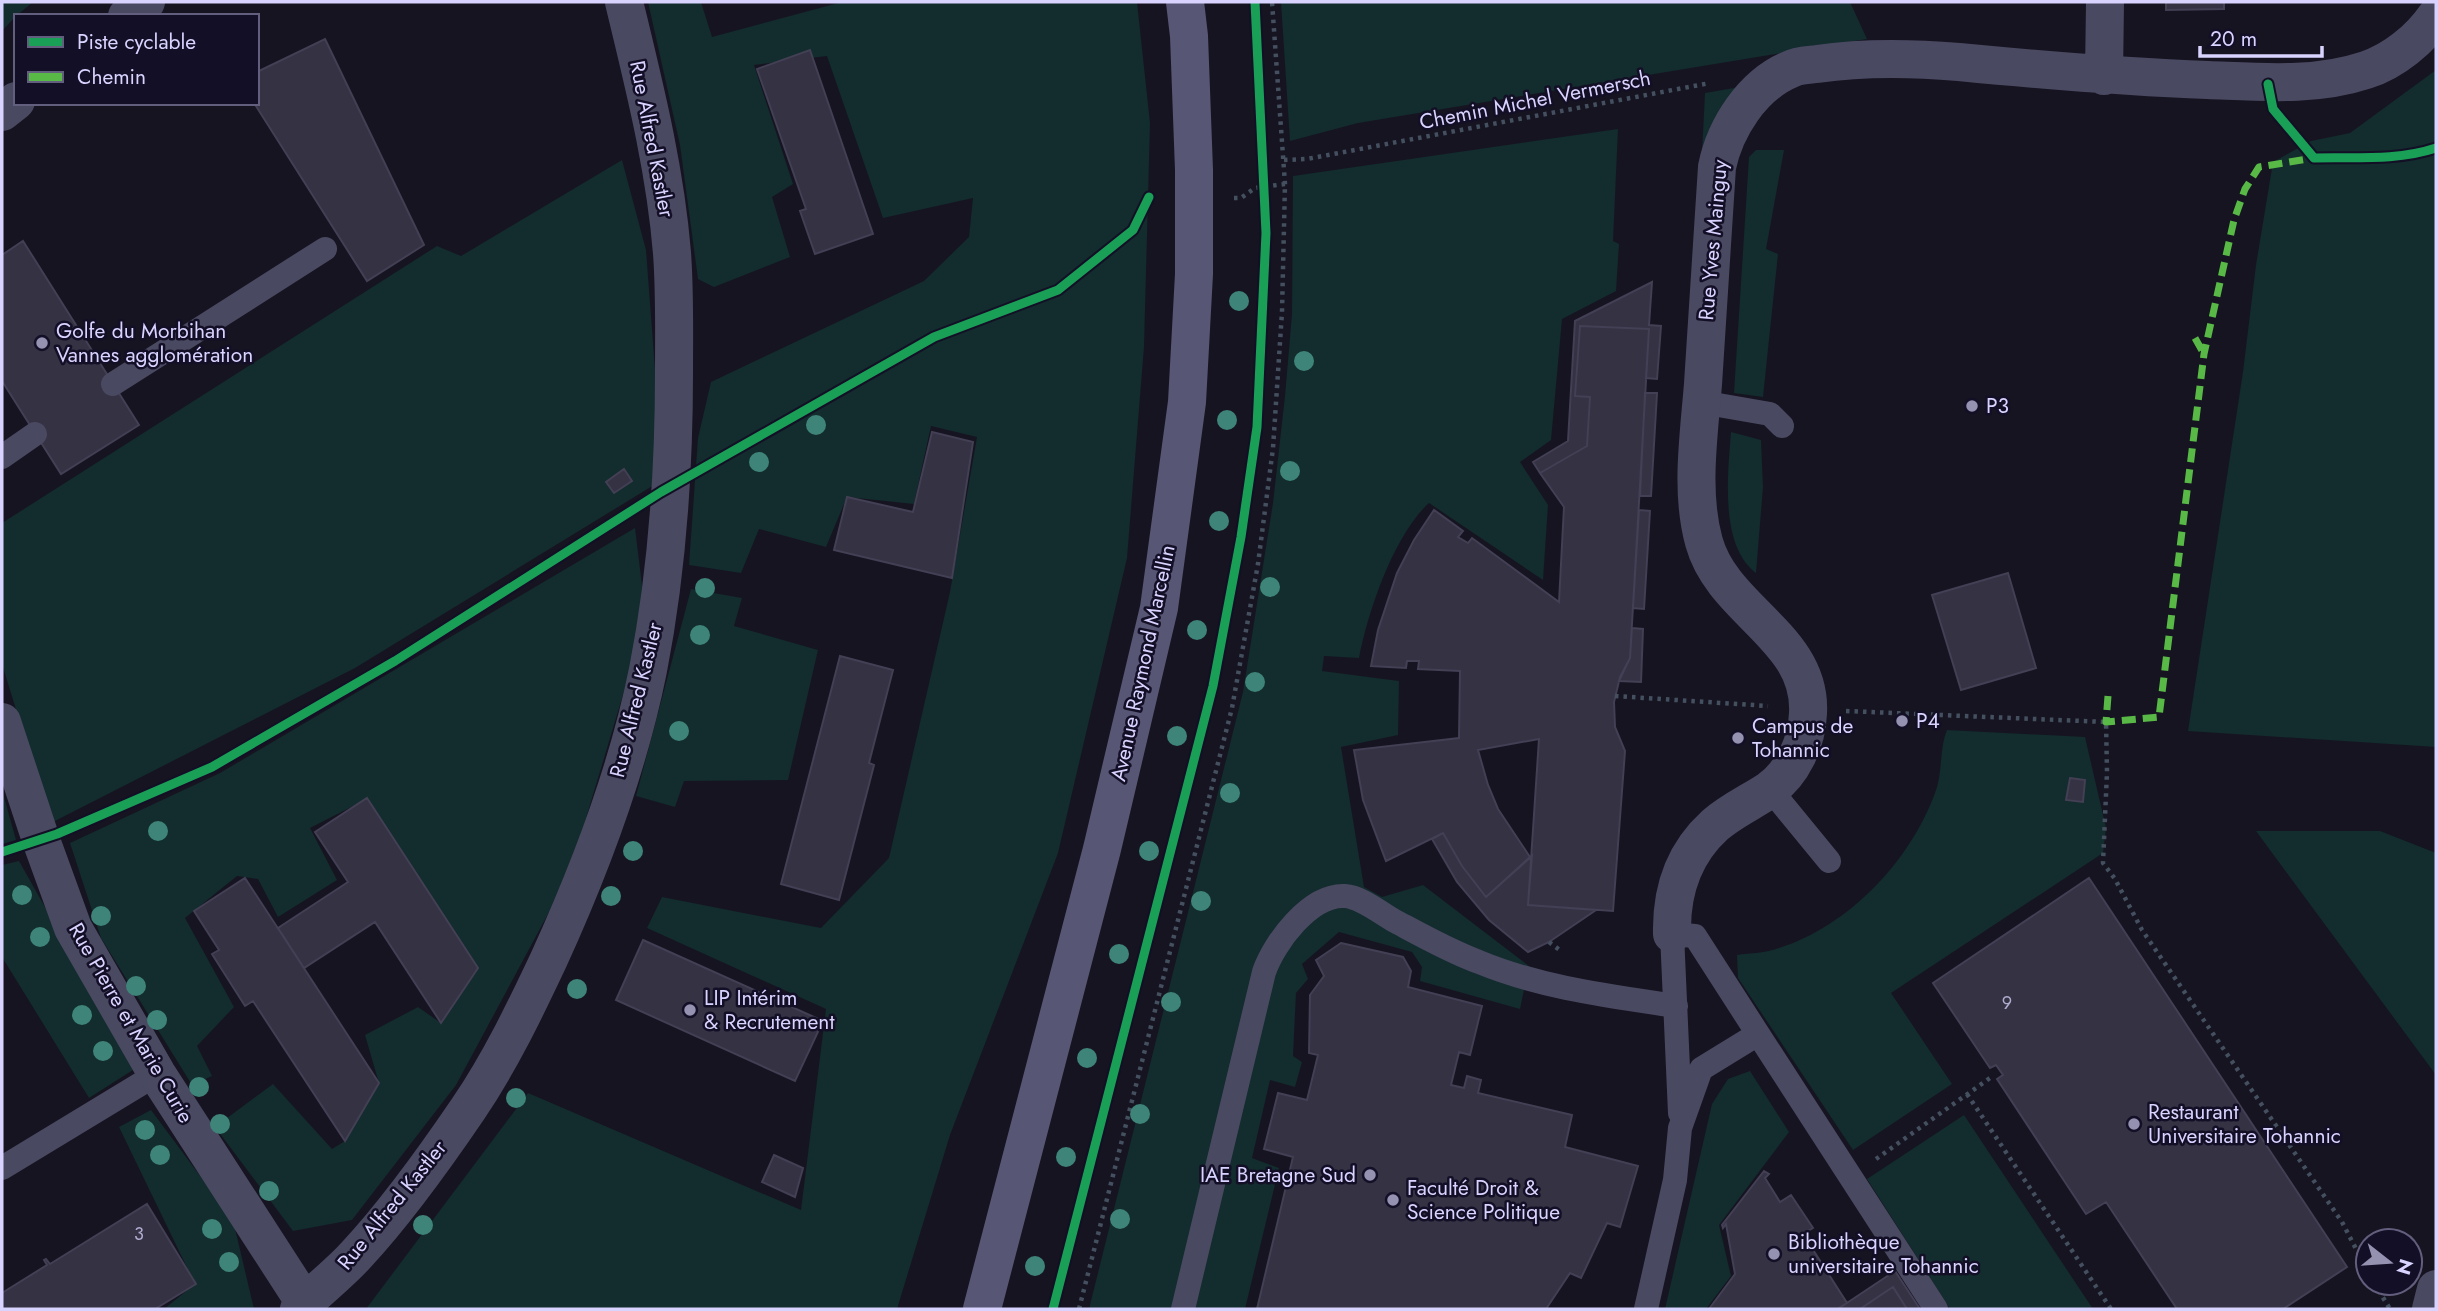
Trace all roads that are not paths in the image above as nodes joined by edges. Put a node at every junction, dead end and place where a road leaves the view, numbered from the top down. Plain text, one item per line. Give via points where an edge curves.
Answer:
1 (145, 2) edge
2 (624, 2) edge
3 (1185, 2) edge
4 (2105, 2) edge
5 (130, 14) edge
6 (2436, 16) edge
7 (2104, 76) junction
8 (325, 249) dead end
9 (113, 384) dead end
10 (1701, 402) junction
11 (1782, 426) dead end
12 (35, 434) dead end
13 (2, 457) edge
14 (2, 722) edge
15 (1770, 789) junction
16 (1829, 861) dead end
17 (1672, 934) junction
18 (1676, 1006) junction
19 (1758, 1034) junction
20 (157, 1074) junction
21 (1680, 1128) junction
22 (2, 1168) edge
23 (2436, 1289) edge
24 (302, 1306) edge
25 (982, 1309) edge
26 (1183, 1309) edge
27 (1646, 1309) edge
28 (1936, 1309) edge
29 (2431, 1309) edge

1 - 5 street
2 - 24 street, Rue Alfred Kastler via 654,124 672,255 674,443 661,596 647,673 628,749 573,904 509,1038 470,1105 415,1183 356,1256
3 - 25 main road, Avenue Raymond Marcellin via 1194,274 1187,402 1159,608 1115,798
4 - 7 street
6 - 7 street, Rue Yves Mainguy via 2391,58 2346,75 2268,83
7 - 10 street, Rue Yves Mainguy via 1873,58 1791,68 1772,81 1742,111 1721,148
8 - 9 lane
10 - 11 lane via 1770,414
10 - 15 street, Rue Yves Mainguy via 1698,477 1704,543 1727,587 1800,669 1807,694 1807,726 1798,754
12 - 13 lane
14 - 20 street, Rue Pierre et Marie Curie via 73,928
15 - 16 lane
15 - 17 street, Rue Yves Mainguy via 1716,825 1687,860 1678,880
17 - 18 lane
17 - 19 lane via 1695,936
18 - 21 lane
18 - 26 lane via 1545,985 1513,975 1431,941 1346,896 1317,905 1281,937 1264,972
19 - 21 lane via 1701,1069
19 - 28 lane
20 - 22 lane
20 - 24 street, Rue Pierre et Marie Curie
21 - 27 lane via 1675,1180
23 - 29 street

